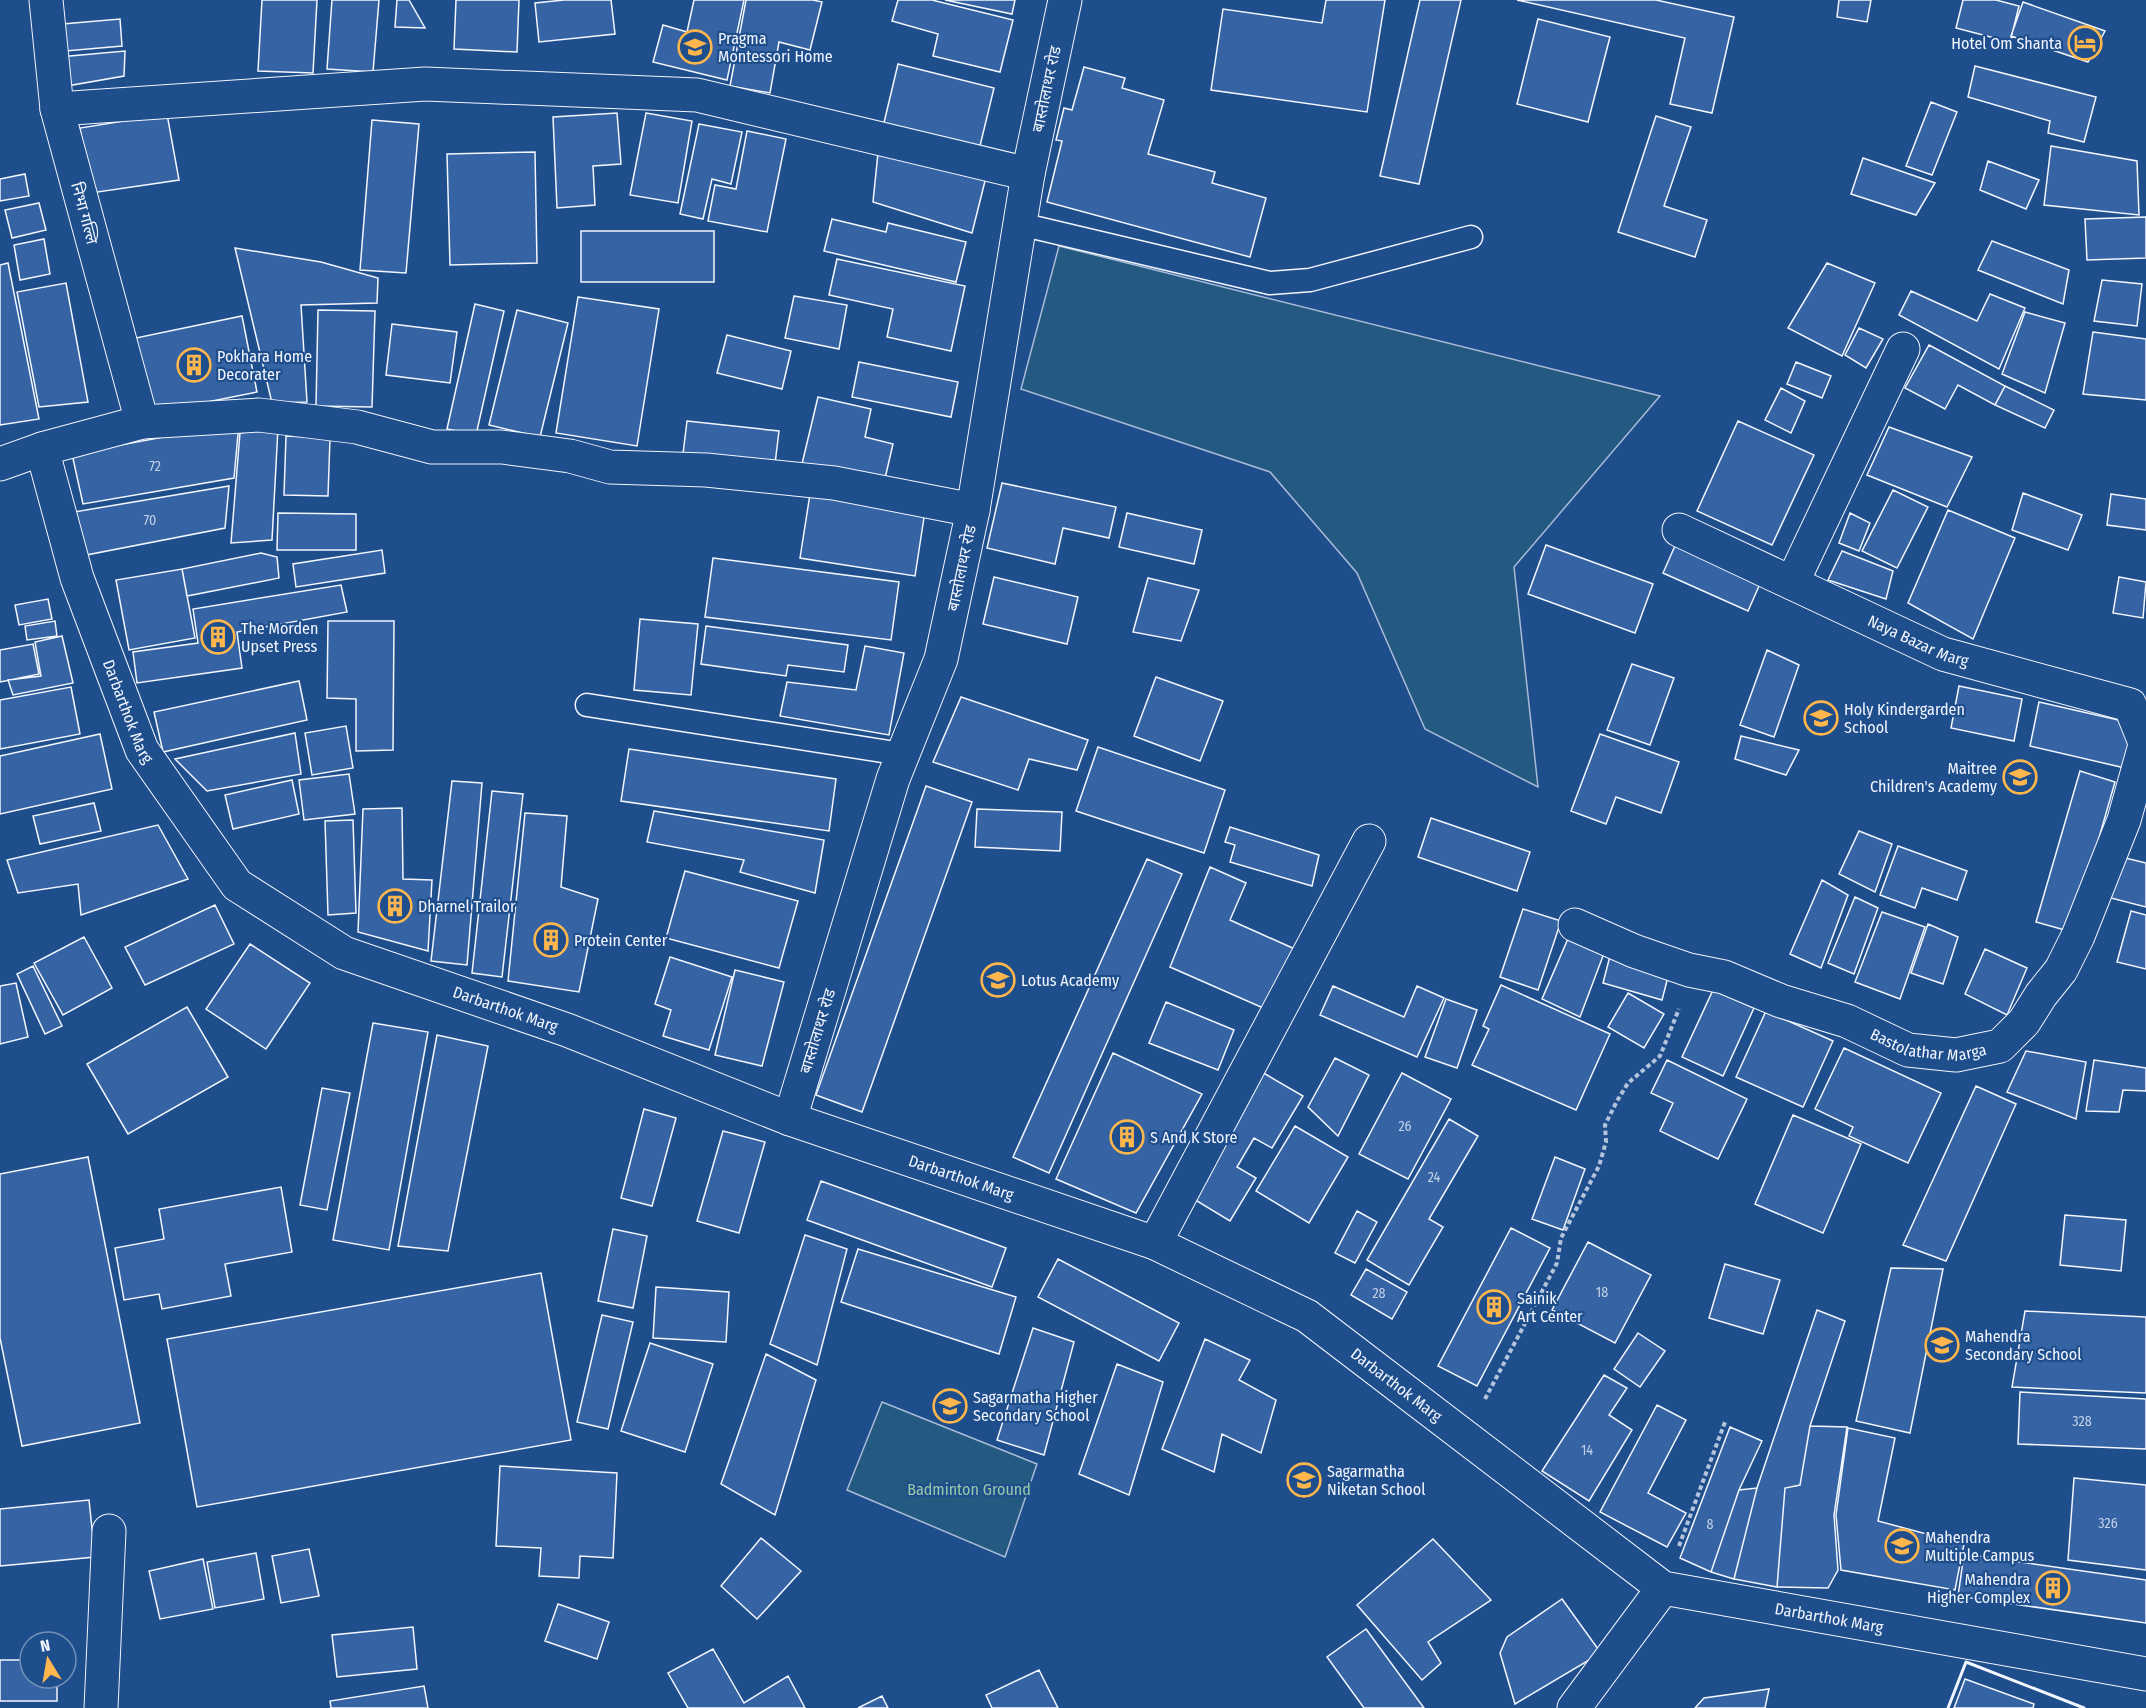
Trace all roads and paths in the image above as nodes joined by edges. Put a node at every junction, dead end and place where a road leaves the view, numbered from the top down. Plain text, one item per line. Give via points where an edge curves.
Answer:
1 (46, 0) edge
2 (1065, 0) edge
3 (57, 109) junction
4 (1028, 174) junction
5 (1020, 224) junction
6 (1471, 237) dead end
7 (1903, 349) dead end
8 (142, 422) junction
9 (42, 449) junction
10 (0, 464) edge
11 (973, 510) junction
12 (1679, 530) dead end
13 (1792, 583) junction
14 (587, 705) dead end
15 (2145, 745) edge
16 (902, 754) junction
17 (1370, 841) dead end
18 (1575, 925) dead end
19 (1689, 970) junction
20 (790, 1119) junction
21 (1155, 1243) junction
22 (1725, 1422) dead end
23 (1466, 1437) junction
24 (109, 1531) dead end
25 (1663, 1588) junction
26 (2146, 1674) edge
27 (101, 1708) edge
28 (1574, 1708) edge

1 - 3 street, निभा गल्लि
2 - 4 street, बास्तोलाथर रोड
3 - 4 street via 425,84 697,95
3 - 8 street, निभा गल्लि
4 - 5 street, बास्तोलाथर रोड
5 - 6 lane via 1270,283 1310,280
5 - 11 street, बास्तोलाथर रोड
7 - 13 street
8 - 9 street
8 - 11 street via 259,416 357,427 432,447 502,447 570,456 610,467 706,470 834,483
9 - 10 street
9 - 20 street, Darbarthok Marg via 77,578 142,750 237,885 344,953 567,1030
11 - 16 street, बास्तोलाथर रोड via 941,659
12 - 13 street, Naya Bazar Marg
13 - 15 street, Naya Bazar Marg via 1943,654 2130,705
14 - 16 lane
15 - 19 street, Bastolathar Marga via 2124,820 2078,936 2061,970 2024,1022 2000,1046 1956,1055 1908,1050 1847,1021 1781,1001 1724,977
16 - 20 street, बास्तोलाथर रोड
17 - 21 street
18 - 19 street, Bastolathar Marga
19 - 23 path via 1681,1004 1660,1056 1628,1083 1617,1101 1605,1125 1606,1142 1599,1166 1561,1238 1557,1263
20 - 21 street, Darbarthok Marg
21 - 23 street, Darbarthok Marg via 1307,1316
22 - 25 path
23 - 25 street, Darbarthok Marg
24 - 27 street
25 - 26 street, Darbarthok Marg
25 - 28 street

